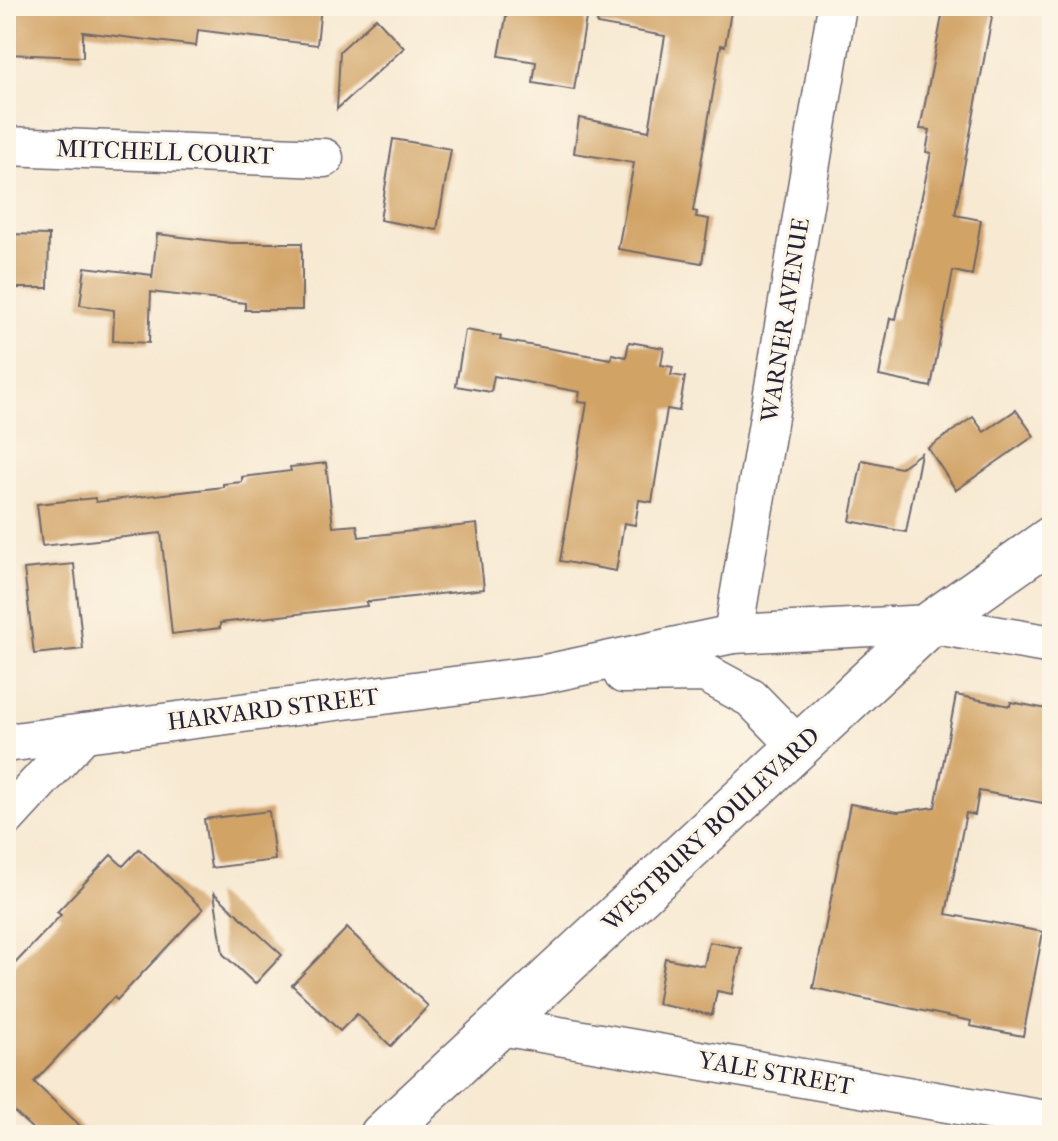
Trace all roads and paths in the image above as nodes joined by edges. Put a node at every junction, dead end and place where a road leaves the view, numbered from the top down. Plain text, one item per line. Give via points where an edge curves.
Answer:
1 (837, 6) edge
2 (6, 146) edge
3 (324, 158) dead end
4 (1052, 538) edge
5 (930, 624) junction
6 (733, 634) junction
7 (1052, 645) edge
8 (540, 675) junction
9 (84, 733) junction
10 (6, 743) edge
11 (799, 747) junction
12 (6, 818) edge
13 (501, 1026) junction
14 (1052, 1121) edge
15 (382, 1135) edge

1 - 6 street, WARNER AVENUE
2 - 3 street, MITCHELL COURT
4 - 5 street, WESTBURY BOULEVARD
5 - 6 street, HARVARD STREET
5 - 7 street, HARVARD STREET
5 - 11 street, WESTBURY BOULEVARD
6 - 8 street, HARVARD STREET
8 - 9 street, HARVARD STREET
8 - 11 street, HARVARD STREET via 705,673 751,698
9 - 10 street, HARVARD STREET
9 - 12 street
11 - 13 street, WESTBURY BOULEVARD
13 - 14 street, YALE STREET
13 - 15 street, WESTBURY BOULEVARD

